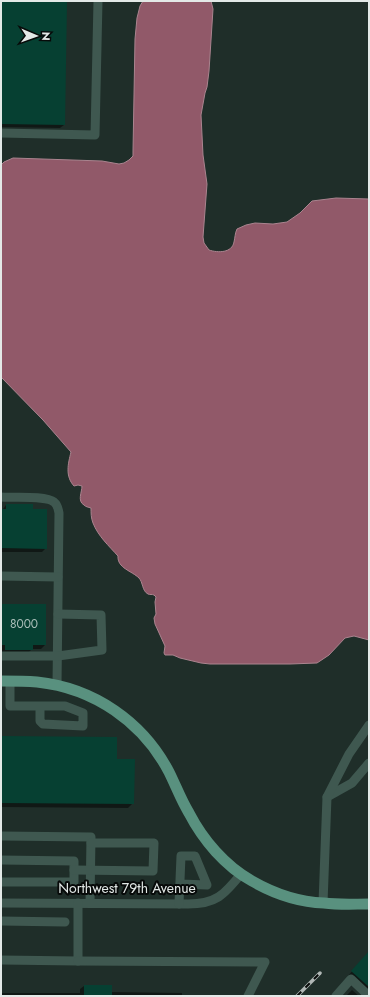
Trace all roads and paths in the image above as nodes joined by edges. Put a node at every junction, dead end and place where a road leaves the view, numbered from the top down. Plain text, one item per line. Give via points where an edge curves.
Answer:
1 (98, 1) edge
2 (1, 133) edge
3 (1, 498) edge
4 (1, 576) edge
5 (58, 577) junction
6 (58, 614) junction
7 (1, 656) edge
8 (58, 656) junction
9 (6, 681) edge
10 (57, 685) junction
11 (5, 706) edge
12 (40, 706) junction
13 (369, 725) edge
14 (369, 763) edge
15 (327, 797) junction
16 (1, 836) edge
17 (91, 843) junction
18 (1, 860) edge
19 (74, 870) junction
20 (90, 870) junction
21 (241, 874) junction
22 (1, 882) edge
23 (180, 884) dead end
24 (1, 903) edge
25 (78, 903) junction
26 (90, 903) junction
27 (323, 903) junction
28 (179, 904) junction
29 (369, 904) edge
30 (1, 921) edge
31 (65, 922) dead end
32 (1, 960) edge
33 (78, 961) junction
34 (248, 996) edge
35 (336, 996) edge
36 (369, 996) edge

1 - 2 street via 95,135
3 - 5 street via 48,498 55,502 59,513
4 - 5 street
5 - 6 street
6 - 8 street
6 - 8 street via 101,615 102,650
7 - 8 street
8 - 10 street
9 - 10 main road
9 - 11 street
10 - 21 main road via 103,703 124,716 142,733 162,761 204,837 221,857
11 - 12 street
12 - 12 street via 65,706 83,713 82,726 43,724 40,721
13 - 15 street via 349,754
14 - 15 street via 352,783
15 - 27 street
16 - 17 street via 91,838
17 - 20 street
17 - 20 street via 154,843 153,871
18 - 19 street via 74,861
19 - 20 street
19 - 22 street via 74,882
20 - 26 street
21 - 27 main road via 278,893
21 - 28 street, Northwest 79th Avenue via 227,891 215,900 202,904
23 - 28 street
24 - 25 street, Northwest 79th Avenue
25 - 26 street, Northwest 79th Avenue
25 - 33 street
26 - 28 street, Northwest 79th Avenue
27 - 29 main road
30 - 31 street
32 - 33 street
33 - 34 street via 265,962
35 - 36 street via 351,979

